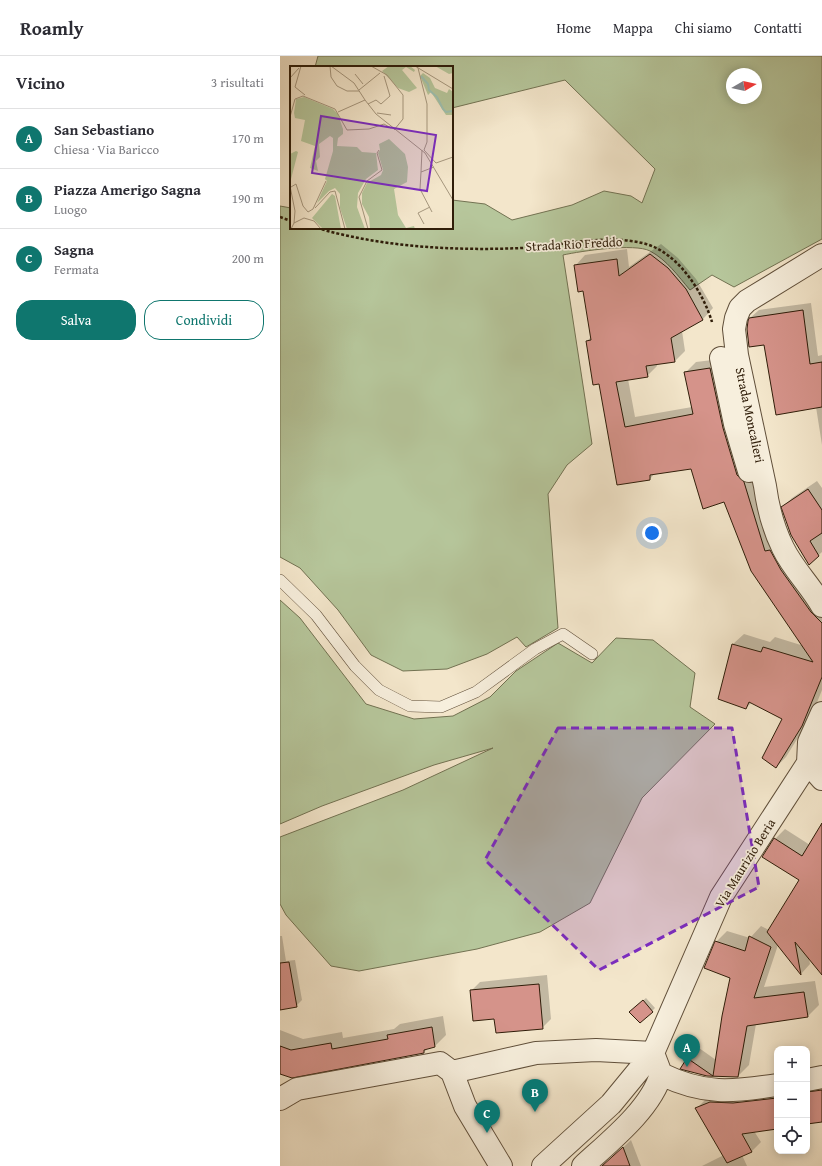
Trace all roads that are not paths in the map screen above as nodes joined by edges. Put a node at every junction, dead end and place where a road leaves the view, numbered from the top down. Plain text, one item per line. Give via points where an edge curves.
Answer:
1 (822, 255) edge
2 (720, 358) dead end
3 (765, 486) junction
4 (280, 580) edge
5 (822, 606) edge
6 (592, 654) dead end
7 (822, 713) edge
8 (815, 756) edge
9 (822, 779) edge
10 (653, 1053) junction
11 (452, 1072) junction
12 (661, 1074) junction
13 (822, 1077) edge
14 (810, 1079) edge
15 (774, 1085) edge
16 (280, 1099) edge
17 (501, 1166) edge
18 (543, 1166) edge
19 (583, 1166) edge

1 - 3 street, Strada Moncalieri via 747,301 740,308 736,318 734,329 737,355
2 - 3 street via 745,461 751,476
3 - 5 street, Strada Moncalieri via 767,507 783,549
4 - 6 lane via 316,615 355,666 379,690 410,706 441,707 476,692 535,649 563,634
7 - 8 street via 810,742
8 - 9 street
8 - 10 street, Via Maurizio Beria via 721,898
10 - 11 street via 596,1050 536,1053
10 - 12 street
10 - 18 street, Via Maurizio Beria via 611,1104
11 - 16 street via 440,1063 298,1089
11 - 17 street via 465,1106
12 - 15 street via 695,1088 715,1091
12 - 19 street via 652,1095 624,1128
13 - 14 street

